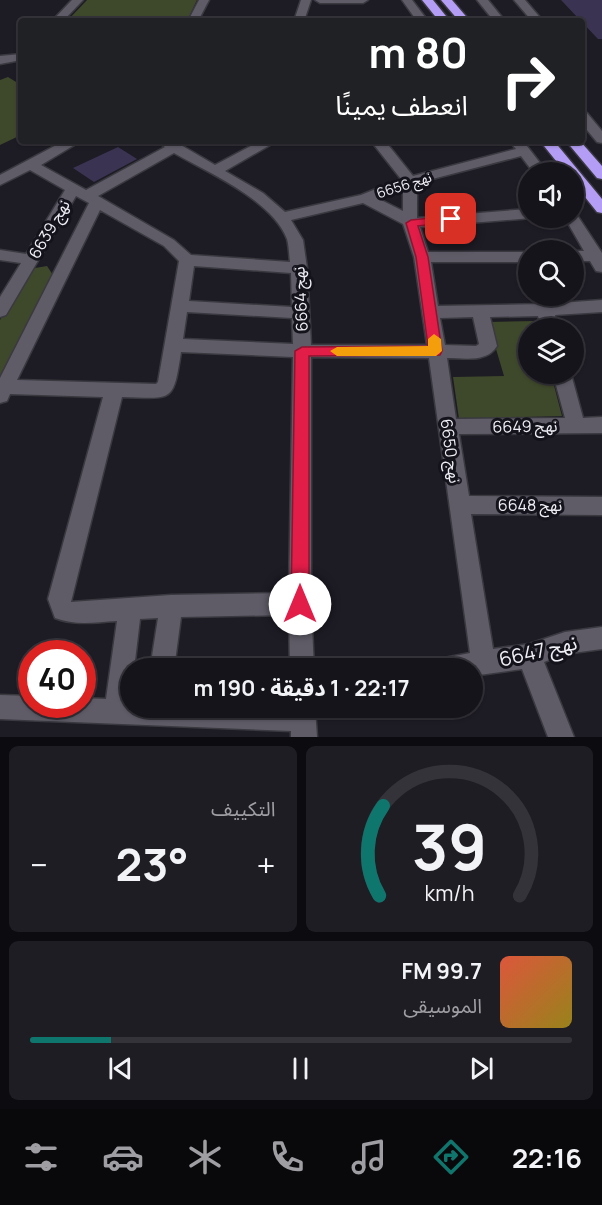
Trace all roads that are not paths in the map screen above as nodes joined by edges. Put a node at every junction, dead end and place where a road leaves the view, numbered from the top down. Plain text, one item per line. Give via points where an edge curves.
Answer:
1 (78, 0) edge
2 (204, 0) edge
3 (306, 0) edge
4 (320, 0) edge
5 (363, 0) edge
6 (407, 0) edge
7 (427, 0) edge
8 (446, 0) edge
9 (482, 0) edge
10 (519, 0) edge
11 (60, 18) edge
12 (195, 18) edge
13 (300, 18) edge
14 (421, 18) edge
15 (442, 18) edge
16 (462, 18) edge
17 (497, 18) edge
18 (535, 18) edge
19 (18, 57) edge
20 (0, 60) edge
21 (585, 119) edge
22 (599, 132) edge
23 (69, 144) edge
24 (169, 144) edge
25 (265, 144) edge
26 (380, 144) edge
27 (549, 144) edge
28 (576, 144) edge
29 (521, 146) edge
30 (533, 162) edge
31 (564, 162) edge
32 (31, 165) junction
33 (216, 171) junction
34 (602, 175) edge
35 (0, 181) edge
36 (410, 181) junction
37 (584, 187) edge
38 (85, 196) junction
39 (365, 198) junction
40 (602, 209) edge
41 (518, 215) edge
42 (282, 217) junction
43 (411, 222) junction
44 (578, 228) edge
45 (0, 255) edge
46 (518, 256) edge
47 (422, 257) junction
48 (584, 259) edge
49 (32, 260) junction
50 (187, 260) junction
51 (599, 262) edge
52 (299, 268) junction
53 (180, 306) junction
54 (602, 306) edge
55 (545, 310) junction
56 (0, 311) edge
57 (480, 311) junction
58 (431, 312) junction
59 (301, 313) junction
60 (547, 318) edge
61 (174, 345) junction
62 (302, 351) junction
63 (436, 351) junction
64 (565, 384) edge
65 (1, 390) edge
66 (114, 391) junction
67 (576, 425) junction
68 (602, 425) edge
69 (447, 427) junction
70 (459, 505) junction
71 (602, 506) edge
72 (300, 604) junction
73 (171, 606) junction
74 (130, 608) junction
75 (602, 638) edge
76 (529, 656) junction
77 (164, 658) edge
78 (302, 658) edge
79 (482, 658) edge
80 (483, 663) edge
81 (0, 707) edge
82 (117, 711) junction
83 (120, 711) edge
84 (264, 718) edge
85 (304, 721) edge
86 (561, 737) edge

1 - 11 street
2 - 12 street
3 - 13 street
4 - 5 street
6 - 14 street
7 - 15 highway
8 - 16 highway
9 - 17 street
10 - 18 street
19 - 20 street
21 - 22 street
23 - 32 street
24 - 33 street, نهج 6664
24 - 38 street
25 - 33 street
26 - 36 street
27 - 31 highway
28 - 34 highway
29 - 30 street
29 - 36 street, نهج 6656
32 - 35 street
32 - 38 street, نهج 6639
33 - 42 street, نهج 6664 via 258,196
36 - 39 street, نهج 6656
36 - 43 street, نهج 6650
37 - 40 highway
38 - 49 street, نهج 6639
38 - 50 street via 169,243
38 - 65 street
39 - 42 street, نهج 6656
39 - 43 street
41 - 43 street
42 - 52 street, نهج 6664 via 295,240
43 - 47 street, نهج 6650
44 - 51 street
45 - 49 street
46 - 47 street
47 - 58 street, نهج 6650
48 - 51 street
49 - 56 street, نهج 6639
50 - 52 street
50 - 53 street
52 - 59 street, نهج 6664
53 - 59 street
53 - 61 street
54 - 55 street
55 - 57 street
55 - 60 street
57 - 58 street
57 - 63 street via 486,348 479,352
58 - 63 street, نهج 6650
59 - 62 street, نهج 6664
61 - 62 street
61 - 66 street via 164,388
62 - 63 street
62 - 72 street, نهج 6664
63 - 69 street, نهج 6650
64 - 67 street
65 - 66 street
66 - 74 street via 59,599 63,610 73,613
67 - 68 street, نهج 6649
67 - 69 street, نهج 6649
69 - 70 street, نهج 6650
70 - 71 street, نهج 6648
70 - 79 street, نهج 6650
72 - 73 street
72 - 78 street, نهج 6664
73 - 74 street
73 - 77 street
74 - 82 street
75 - 76 street, نهج 6647 via 565,643
76 - 80 street, نهج 6647
76 - 86 street
81 - 82 street
82 - 83 street
84 - 85 street

